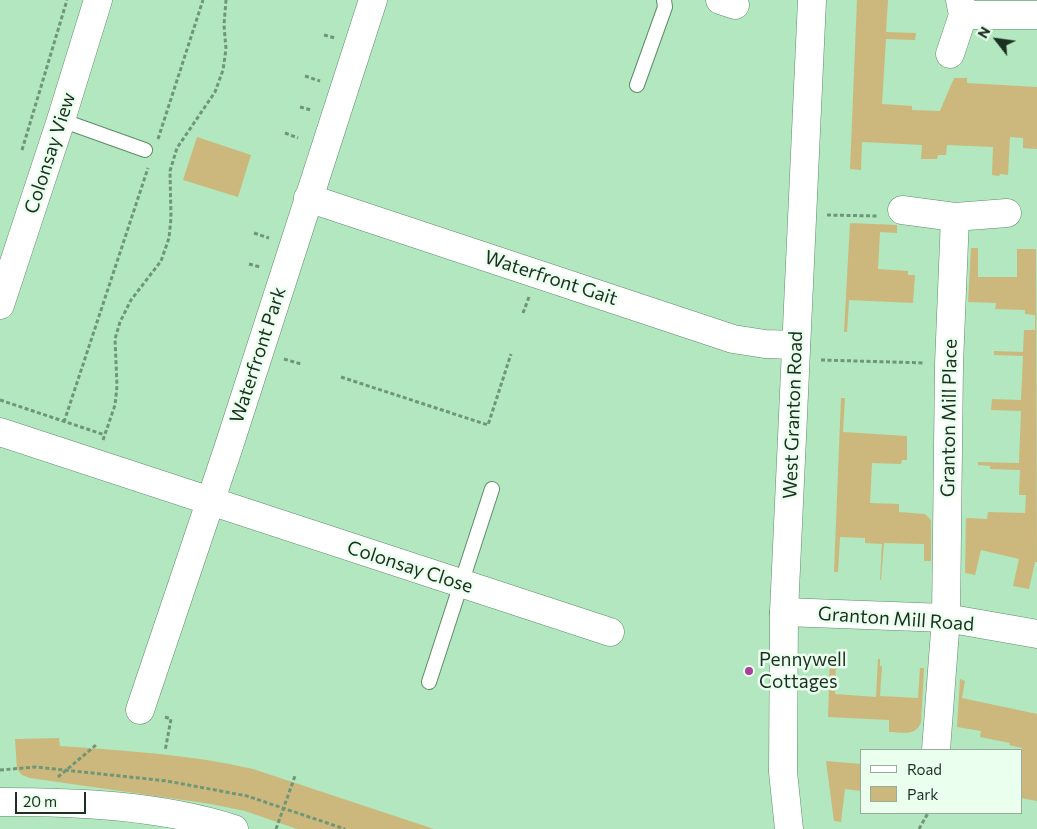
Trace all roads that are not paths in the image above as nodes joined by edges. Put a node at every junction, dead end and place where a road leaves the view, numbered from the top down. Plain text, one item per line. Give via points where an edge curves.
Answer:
1 (98, 0) edge
2 (373, 0) edge
3 (664, 0) edge
4 (812, 0) edge
5 (961, 7) edge
6 (1037, 14) edge
7 (950, 54) dead end
8 (637, 85) dead end
9 (61, 120) junction
10 (145, 150) dead end
11 (308, 198) junction
12 (902, 210) road end
13 (1007, 213) dead end
14 (955, 217) junction
15 (0, 305) edge
16 (796, 352) junction
17 (0, 432) edge
18 (492, 489) dead end
19 (210, 501) junction
20 (460, 583) junction
21 (784, 612) junction
22 (946, 618) junction
23 (610, 632) dead end
24 (1037, 634) edge
25 (429, 682) dead end
26 (140, 710) dead end
27 (936, 749) edge
28 (0, 802) edge
29 (234, 829) edge
30 (789, 829) edge

1 - 9 street, Colonsay View
2 - 11 street, Waterfront Park
3 - 8 lane via 665,7
4 - 16 street, West Granton Road
5 - 6 street
5 - 7 street
9 - 10 lane
9 - 15 street, Colonsay View
11 - 16 street, Waterfront Gait via 733,339
11 - 19 street, Waterfront Park
12 - 14 street
13 - 14 street
14 - 22 street, Granton Mill Place via 949,364
16 - 21 street, West Granton Road
17 - 19 street
18 - 20 lane
19 - 20 street, Colonsay Close
19 - 26 street, Waterfront Park
20 - 23 street, Colonsay Close
20 - 25 lane
21 - 22 street, Granton Mill Road
21 - 30 street, West Granton Road via 783,772
22 - 24 street, Granton Mill Road
22 - 27 street, Granton Mill Place
28 - 29 street via 120,806 201,818

